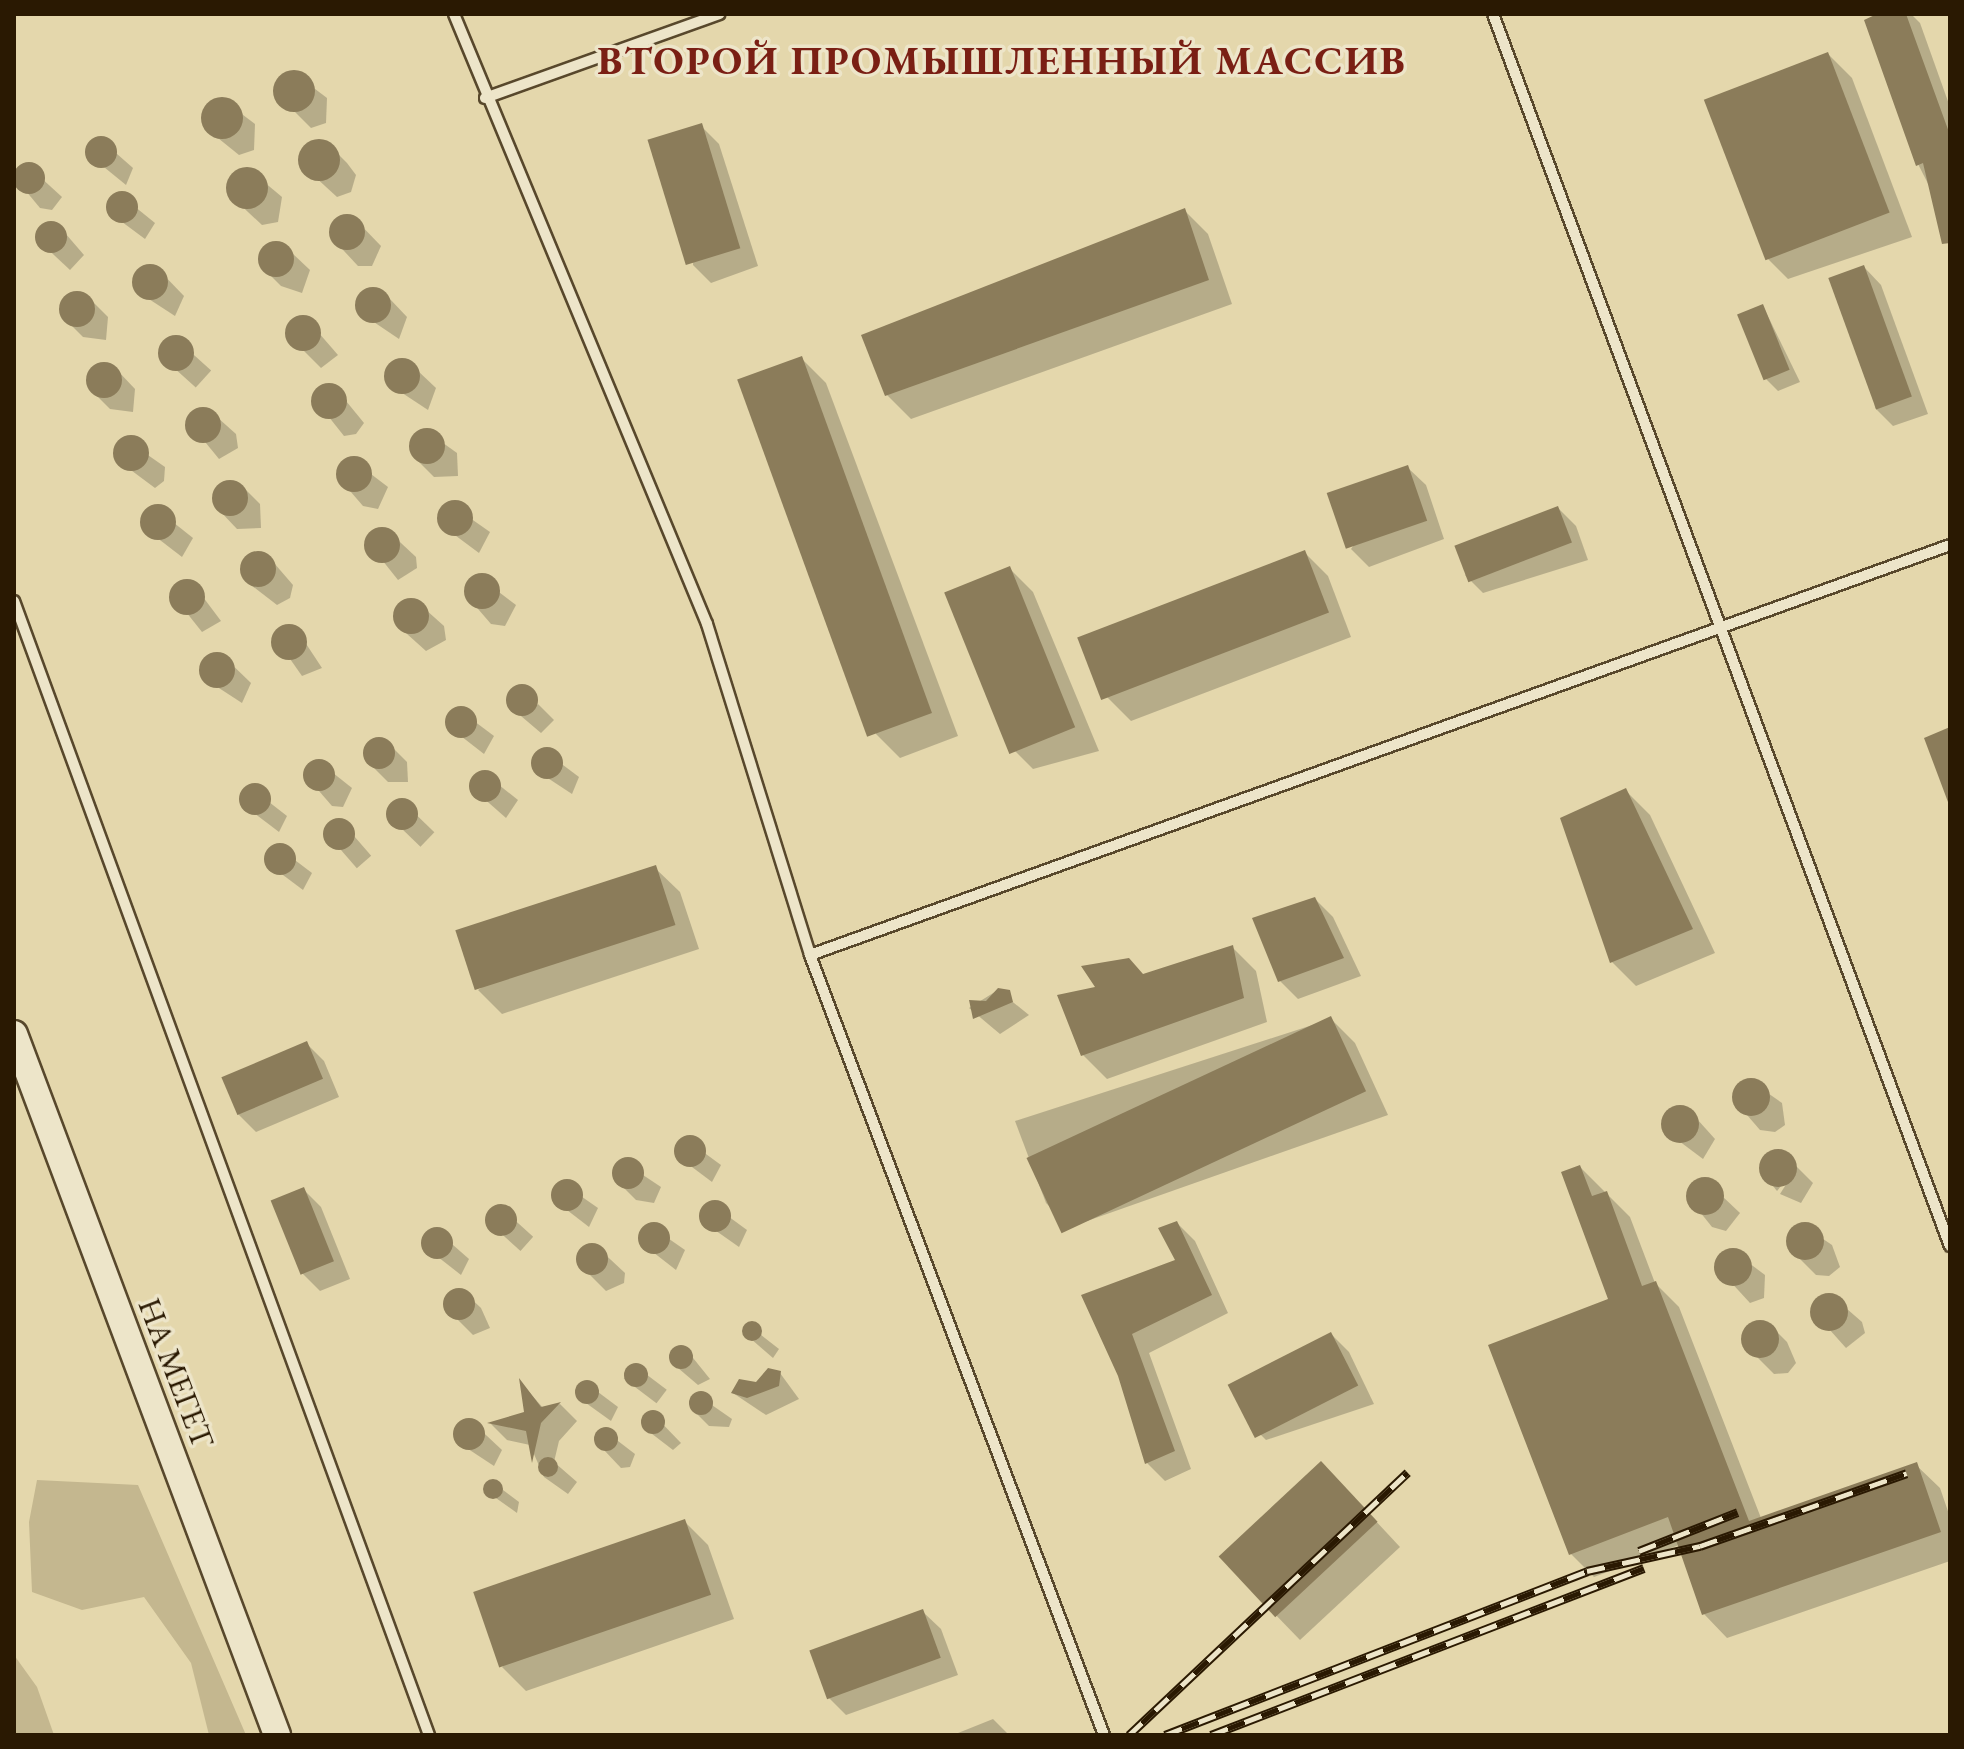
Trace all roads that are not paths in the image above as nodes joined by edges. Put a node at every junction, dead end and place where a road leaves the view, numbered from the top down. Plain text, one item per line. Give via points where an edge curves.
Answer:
1 (454, 14) edge
2 (719, 14) edge
3 (1493, 14) edge
4 (485, 98) junction
5 (1950, 545) edge
6 (14, 601) edge
7 (1722, 628) junction
8 (810, 955) junction
9 (14, 1034) edge
10 (1950, 1246) edge
11 (277, 1735) edge
12 (429, 1735) edge
13 (1104, 1735) edge

1 - 4 lane
2 - 4 lane
3 - 7 lane
4 - 8 lane via 707,624
5 - 7 lane
6 - 12 lane
7 - 8 lane
7 - 10 lane
8 - 13 lane
9 - 11 street, НА МЕГЕТ

